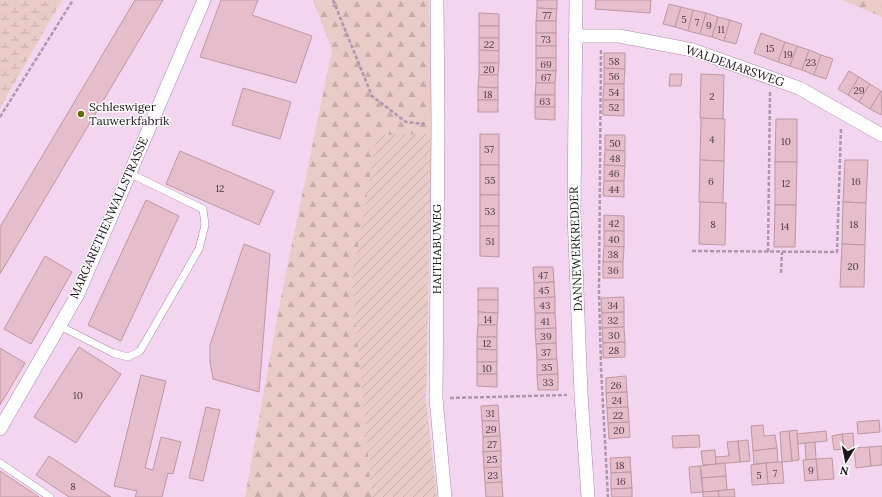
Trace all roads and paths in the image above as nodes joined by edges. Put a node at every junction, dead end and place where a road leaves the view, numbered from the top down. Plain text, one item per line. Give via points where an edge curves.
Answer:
1 (73, 0) edge
2 (204, 0) edge
3 (333, 0) edge
4 (437, 0) edge
5 (576, 0) edge
6 (575, 36) junction
7 (601, 36) junction
8 (771, 77) junction
9 (841, 112) junction
10 (0, 117) edge
11 (438, 125) junction
12 (882, 135) edge
13 (129, 173) junction
14 (692, 251) dead end
15 (768, 252) junction
16 (782, 252) junction
17 (781, 273) dead end
18 (60, 326) junction
19 (581, 394) junction
20 (436, 398) junction
21 (0, 429) edge
22 (0, 463) edge
23 (50, 497) edge
24 (445, 497) edge
25 (588, 497) edge
26 (608, 497) edge

1 - 10 path
2 - 13 street, MARGARETHENWALLSTRASSE
3 - 11 path via 372,96 406,122
4 - 11 street, HAITHABUWEG
5 - 6 street, DANNEWERKREDDER
6 - 7 street, WALDEMARSWEG
6 - 19 street, DANNEWERKREDDER via 574,213
7 - 8 street, WALDEMARSWEG via 619,36 693,50
7 - 26 path via 599,291
8 - 9 street, WALDEMARSWEG via 800,88
8 - 15 path
9 - 12 street, WALDEMARSWEG
9 - 16 path via 837,252
11 - 20 street, HAITHABUWEG
13 - 18 street, MARGARETHENWALLSTRASSE via 78,294
13 - 18 lane via 203,209 205,225 199,249 140,351 128,357 113,353
14 - 15 path
15 - 16 path
16 - 17 path
18 - 21 street, MARGARETHENWALLSTRASSE
19 - 20 path
19 - 25 street, DANNEWERKREDDER
20 - 24 street, HAITHABUWEG
22 - 23 lane

